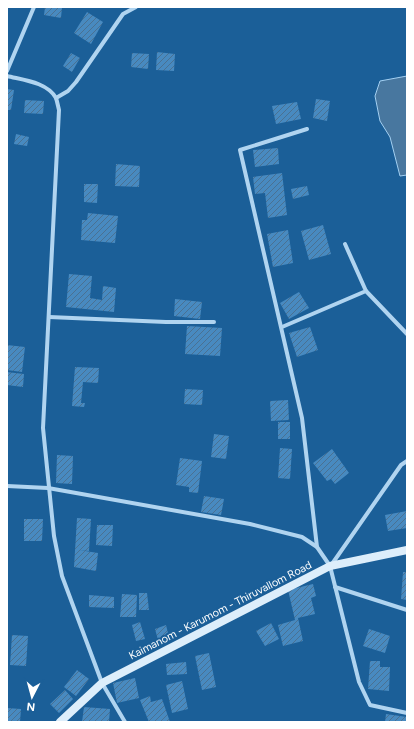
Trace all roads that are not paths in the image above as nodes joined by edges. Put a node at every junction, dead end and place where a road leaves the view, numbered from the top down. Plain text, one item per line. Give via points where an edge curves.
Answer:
1 (34, 7) edge
2 (136, 7) edge
3 (7, 71) edge
4 (7, 76) edge
5 (56, 98) junction
6 (307, 129) dead end
7 (344, 244) dead end
8 (366, 291) junction
9 (49, 317) junction
10 (214, 322) dead end
11 (282, 327) junction
12 (407, 334) edge
13 (407, 461) edge
14 (7, 486) edge
15 (48, 488) junction
16 (317, 547) junction
17 (407, 550) edge
18 (330, 566) junction
19 (335, 587) junction
20 (407, 610) edge
21 (102, 683) junction
22 (407, 713) edge
23 (60, 722) edge
24 (125, 722) edge

1 - 3 street
2 - 5 street via 123,14 76,82 68,91
4 - 5 street via 46,88
5 - 9 street via 59,110
6 - 11 street via 240,150
7 - 8 street
8 - 11 street
8 - 12 street
9 - 10 street
9 - 15 street via 43,428
11 - 16 street via 302,418
13 - 18 street via 401,465
14 - 15 street
15 - 16 street via 276,530 302,537
15 - 21 street via 62,576
16 - 18 street
17 - 18 main road, Kaimanom - Karumom - Thiruvallom Road
18 - 19 street
18 - 21 main road, Kaimanom - Karumom - Thiruvallom Road
19 - 20 street
19 - 22 street via 359,682 370,706
21 - 23 main road, Kaimanom - Karumom - Thiruvallom Road
21 - 24 street

